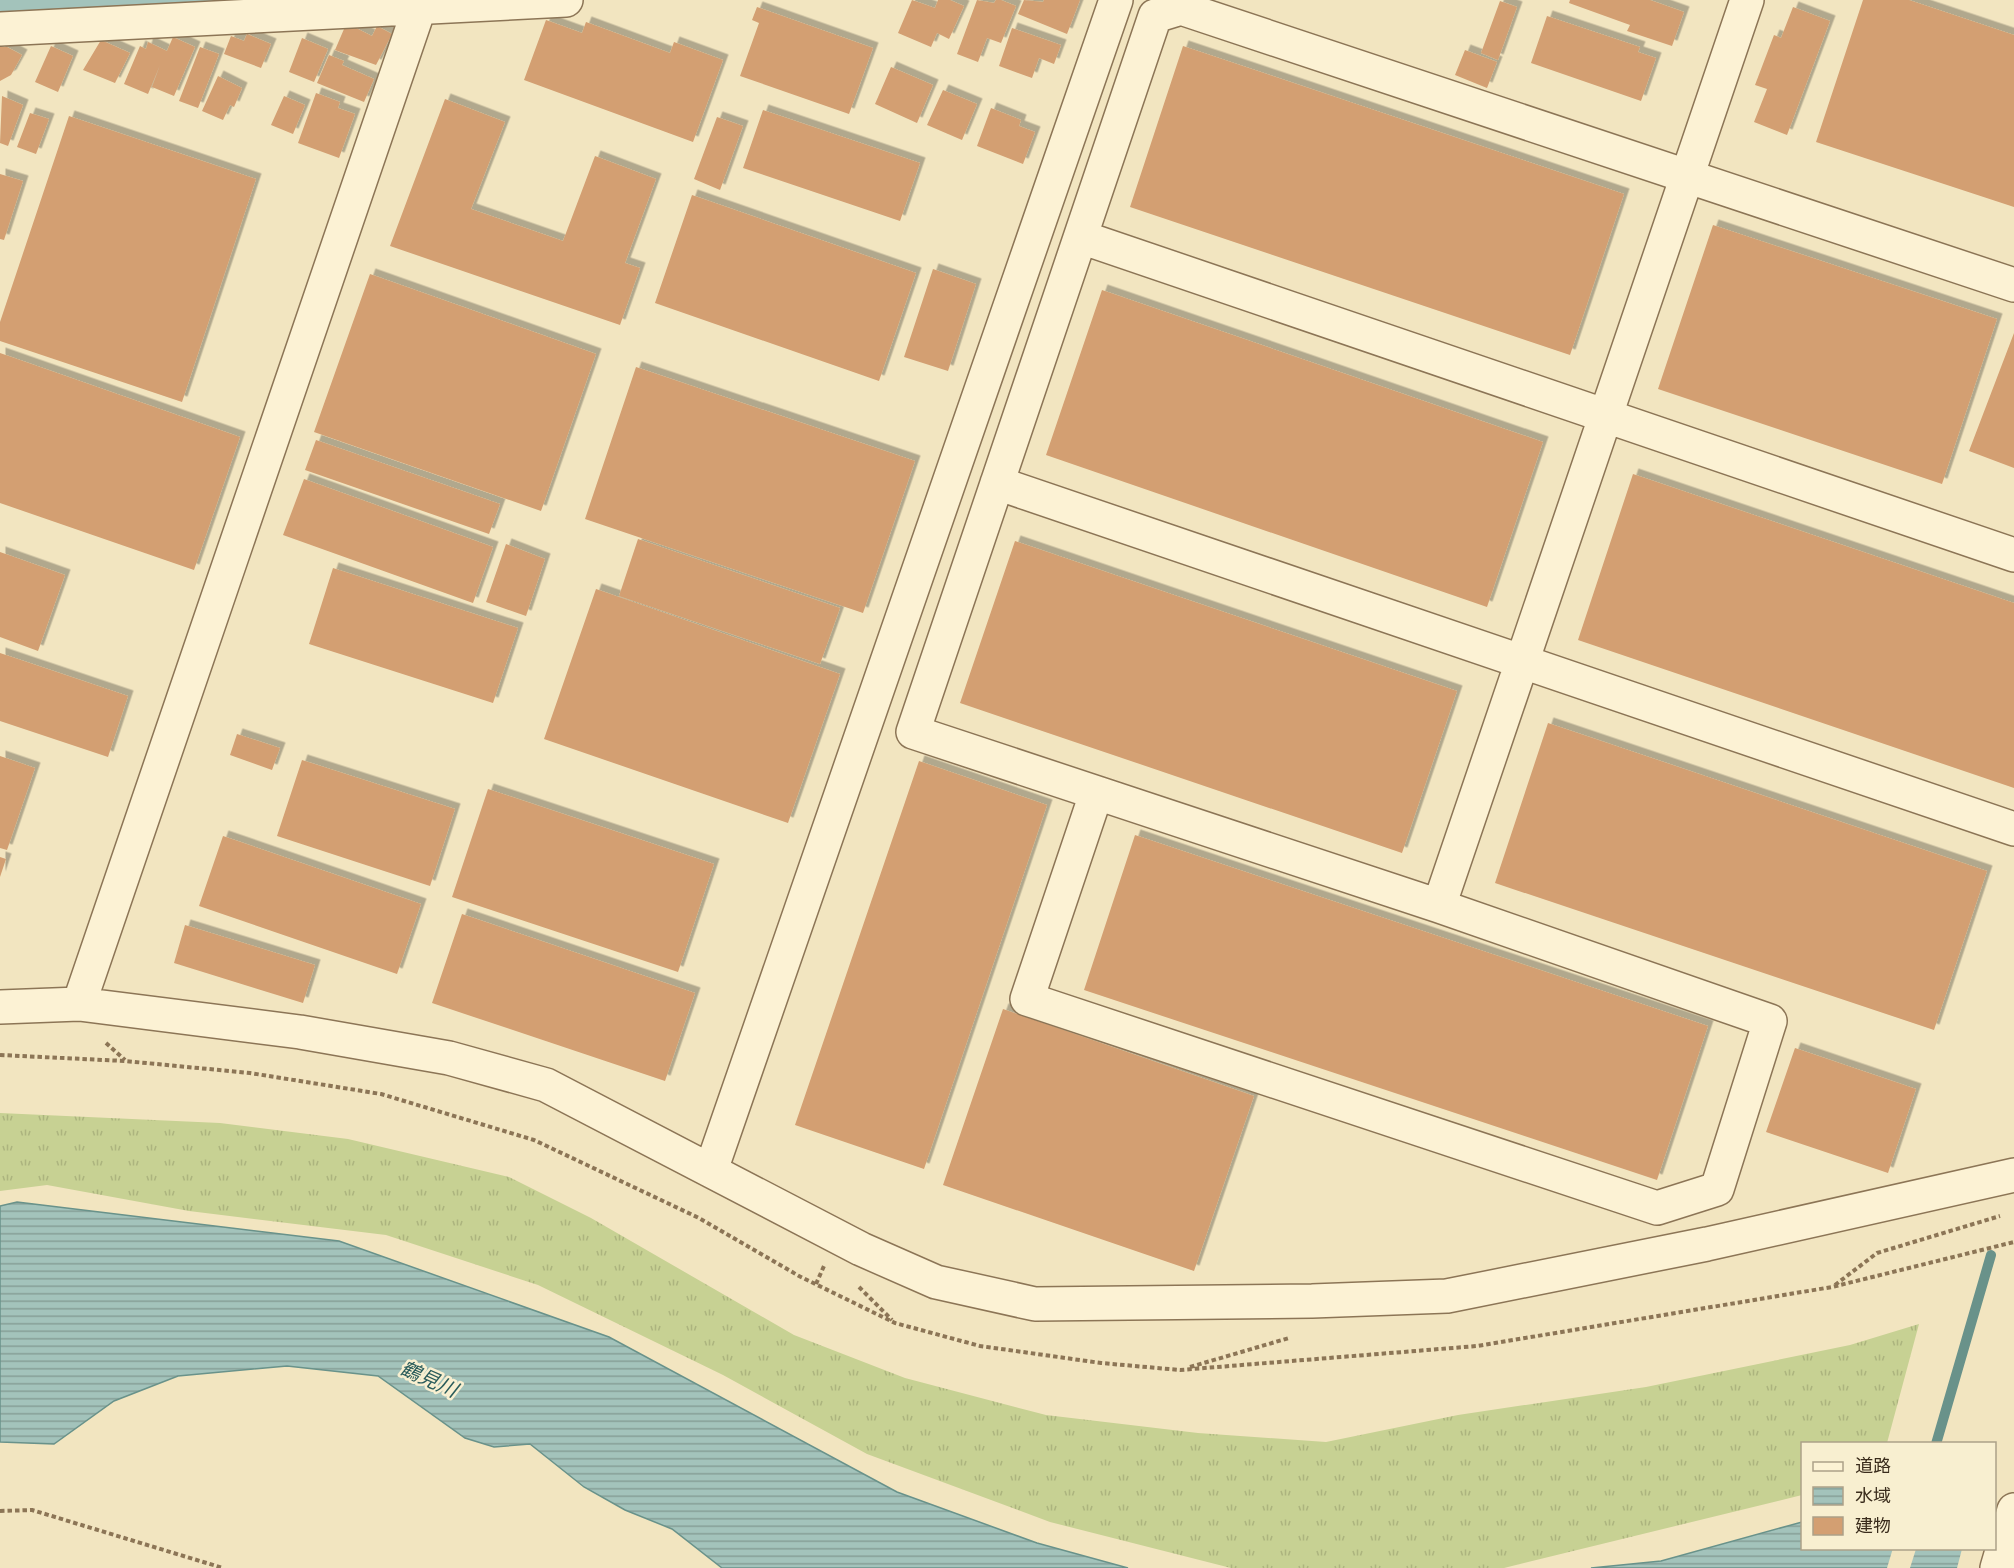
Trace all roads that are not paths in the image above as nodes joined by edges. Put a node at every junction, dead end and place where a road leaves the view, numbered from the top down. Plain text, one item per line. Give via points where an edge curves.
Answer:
1 (566, 0) edge
2 (1116, 0) edge
3 (1747, 0) edge
4 (421, 3) edge
5 (0, 29) edge
6 (1687, 176) junction
7 (1081, 237) junction
8 (2014, 285) edge
9 (1606, 416) junction
10 (997, 483) junction
11 (2014, 555) edge
12 (1522, 662) junction
13 (1096, 794) junction
14 (2014, 829) edge
15 (1439, 906) junction
16 (79, 1004) junction
17 (0, 1006) edge
18 (711, 1170) junction
19 (2014, 1175) edge
20 (2014, 1510) edge
21 (1997, 1568) edge

1 - 4 street
2 - 18 street
3 - 6 street
4 - 5 street
4 - 16 street
6 - 7 street via 1181,8 1155,16
6 - 8 street
6 - 9 street
7 - 9 street
7 - 10 street
9 - 11 street
9 - 12 street
10 - 12 street
10 - 13 street via 913,732
12 - 14 street
12 - 15 street
13 - 15 street
13 - 15 street via 1027,999 1657,1208 1717,1189 1770,1021
16 - 17 street
16 - 18 street via 300,1032 495,1070 546,1085
18 - 19 street via 861,1249 936,1282 1035,1304 1447,1296 1707,1244
20 - 21 street

